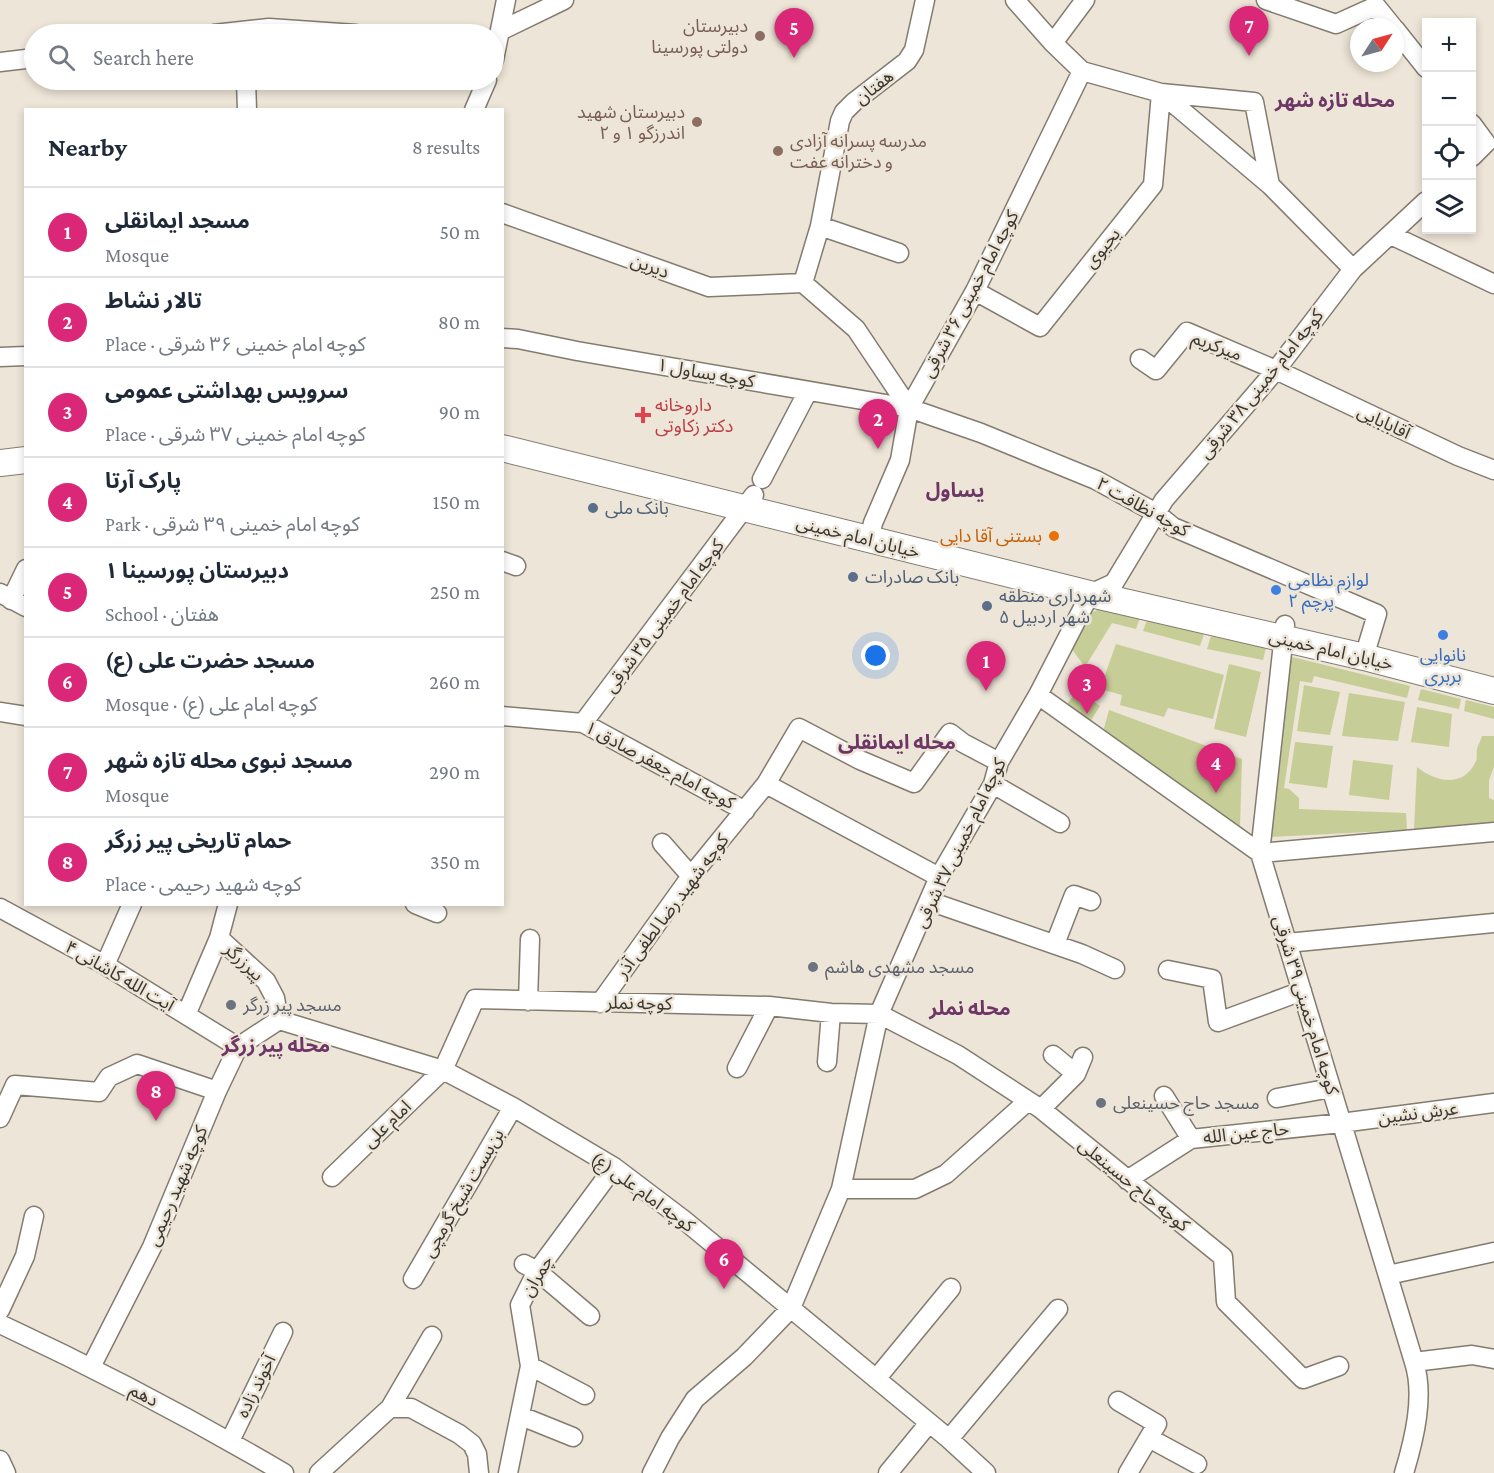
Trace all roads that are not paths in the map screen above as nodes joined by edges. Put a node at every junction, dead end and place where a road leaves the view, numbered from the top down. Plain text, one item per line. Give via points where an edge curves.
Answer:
1 (506, 0) edge
2 (564, 0) edge
3 (925, 0) edge
4 (1015, 0) edge
5 (1085, 0) edge
6 (1266, 0) edge
7 (1386, 18) edge
8 (501, 24) edge
9 (504, 29) edge
10 (1404, 40) edge
11 (1053, 43) junction
12 (24, 59) edge
13 (0, 62) edge
14 (1422, 63) edge
15 (1082, 70) junction
16 (246, 90) edge
17 (483, 90) edge
18 (1161, 93) junction
19 (247, 108) edge
20 (475, 108) edge
21 (1476, 129) edge
22 (1476, 153) edge
23 (1270, 185) junction
24 (1422, 205) edge
25 (504, 214) edge
26 (820, 226) junction
27 (1391, 235) junction
28 (899, 253) dead end
29 (1353, 269) junction
30 (804, 283) junction
31 (1494, 284) edge
32 (975, 291) junction
33 (504, 338) edge
34 (24, 356) edge
35 (0, 357) edge
36 (1140, 359) dead end
37 (1276, 370) junction
38 (808, 391) junction
39 (909, 408) junction
40 (504, 448) edge
41 (24, 460) edge
42 (0, 463) edge
43 (1494, 470) edge
44 (762, 479) dead end
45 (749, 502) junction
46 (1156, 513) junction
47 (871, 531) junction
48 (24, 573) edge
49 (1090, 594) junction
50 (12, 600) edge
51 (1284, 632) junction
52 (1366, 651) junction
53 (1494, 691) edge
54 (1038, 695) junction
55 (0, 712) edge
56 (24, 716) edge
57 (504, 716) edge
58 (584, 723) junction
59 (999, 762) junction
60 (766, 784) junction
61 (993, 784) junction
62 (745, 811) junction
63 (1060, 823) dead end
64 (1494, 832) edge
65 (662, 843) dead end
66 (1260, 853) junction
67 (691, 876) junction
68 (939, 877) junction
69 (929, 901) junction
70 (1091, 901) dead end
71 (131, 906) edge
72 (227, 906) edge
73 (420, 906) edge
74 (0, 908) edge
75 (437, 913) dead end
76 (1494, 923) edge
77 (219, 938) junction
78 (531, 939) dead end
79 (1287, 943) junction
80 (1054, 944) junction
81 (105, 965) junction
82 (1115, 969) dead end
83 (1168, 970) dead end
84 (1302, 991) junction
85 (528, 1001) junction
86 (600, 1003) junction
87 (769, 1006) junction
88 (831, 1013) junction
89 (879, 1014) junction
90 (186, 1015) junction
91 (279, 1020) junction
92 (238, 1047) junction
93 (1053, 1055) dead end
94 (1083, 1057) dead end
95 (827, 1062) dead end
96 (737, 1068) dead end
97 (443, 1070) junction
98 (1076, 1074) junction
99 (1331, 1089) junction
100 (217, 1091) junction
101 (1164, 1096) dead end
102 (1277, 1098) dead end
103 (1494, 1103) edge
104 (1034, 1105) junction
105 (513, 1107) junction
106 (0, 1118) edge
107 (1341, 1123) junction
108 (1191, 1139) junction
109 (614, 1167) junction
110 (332, 1177) dead end
111 (1127, 1180) junction
112 (841, 1188) junction
113 (34, 1216) dead end
114 (1494, 1252) edge
115 (531, 1268) junction
116 (1388, 1275) junction
117 (413, 1279) dead end
118 (951, 1288) dead end
119 (791, 1308) junction
120 (0, 1310) edge
121 (1058, 1310) dead end
122 (590, 1316) dead end
123 (0, 1324) edge
124 (283, 1332) dead end
125 (432, 1336) dead end
126 (1494, 1359) edge
127 (1414, 1362) junction
128 (91, 1366) junction
129 (530, 1366) junction
130 (1339, 1366) dead end
131 (876, 1379) junction
132 (585, 1395) dead end
133 (1118, 1401) dead end
134 (390, 1408) junction
135 (521, 1416) junction
136 (929, 1423) junction
137 (573, 1437) dead end
138 (1149, 1437) junction
139 (949, 1439) junction
140 (230, 1441) junction
141 (1197, 1464) dead end
142 (274, 1470) edge
143 (319, 1473) edge
144 (479, 1473) edge
145 (508, 1473) edge
146 (652, 1473) edge
147 (888, 1473) edge
148 (986, 1473) edge
149 (1128, 1473) edge
150 (1404, 1473) edge

1 - 8 street
2 - 9 street
3 - 26 street, هفتان via 914,50 907,61 844,112
4 - 11 street
5 - 11 street
6 - 7 street via 1336,24 1376,6
10 - 14 street
11 - 15 street
12 - 13 street
15 - 18 street
15 - 32 street, کوچه امام خمینی ۳۶ شرقی
16 - 19 street
17 - 20 street
18 - 23 street
18 - 23 street via 1254,102
18 - 32 street, یحیوی via 1153,184 1040,327
21 - 22 street via 1486,143
23 - 29 street
24 - 27 street, کوچه امام خمینی ۳۸ شرقی
25 - 30 street, دیرین via 709,287
26 - 28 street
26 - 30 street, هفتان
27 - 29 street, کوچه امام خمینی ۳۸ شرقی
27 - 31 street
29 - 37 street, کوچه امام خمینی ۳۸ شرقی
30 - 39 street via 856,329
32 - 39 street, کوچه امام خمینی ۳۶ شرقی
33 - 38 street, کوچه یساول ۱
34 - 35 street
36 - 37 street, میرکریم via 1156,370 1187,332
37 - 43 street, آقابابایی
37 - 46 street, کوچه امام خمینی ۳۸ شرقی
38 - 39 street, کوچه یساول ۱
38 - 44 street
39 - 46 street, کوچه نظافت ۲ via 1096,480
39 - 47 street, کوچه امام خمینی ۳۶ شرقی via 900,459
40 - 45 main road, خیابان امام خمینی
41 - 42 main road
45 - 47 main road, خیابان امام خمینی
45 - 58 street, کوچه امام خمینی ۳۵ شرقی
46 - 49 street, کوچه امام خمینی ۳۸ شرقی via 1114,583
46 - 52 street, کوچه نظافت ۲ via 1173,527 1377,614
47 - 49 main road, خیابان امام خمینی
48 - 50 street
49 - 51 main road, خیابان امام خمینی
49 - 54 street, کوچه امام خمینی ۳۷ شرقی
51 - 52 main road, خیابان امام خمینی
51 - 66 street, کوچه امام خمینی ۳۹ شرقی
52 - 53 main road, خیابان امام خمینی
54 - 59 street, کوچه امام خمینی ۳۷ شرقی
54 - 66 street
55 - 56 street
57 - 58 street, کوچه امام جعفر صادق ۱
58 - 62 street, کوچه امام جعفر صادق ۱
59 - 60 street, کوچه شهید رضا لطفی آذر via 950,733 914,783 799,728
59 - 61 street, کوچه امام خمینی ۳۷ شرقی
60 - 62 street, کوچه شهید رضا لطفی آذر
60 - 68 street
61 - 63 street
61 - 68 street, کوچه امام خمینی ۳۷ شرقی
62 - 67 street, کوچه شهید رضا لطفی آذر
64 - 66 street
65 - 67 street
66 - 79 street, کوچه امام خمینی ۳۹ شرقی
67 - 86 street, کوچه شهید رضا لطفی آذر
68 - 69 street, کوچه امام خمینی ۳۷ شرقی
69 - 80 street
69 - 89 street, کوچه امام خمینی ۳۷ شرقی
70 - 80 street via 1074,895
71 - 81 street
72 - 77 street, پیرزرگر
73 - 75 street
74 - 81 street, آیت الله کاشانی ۴
76 - 79 street
77 - 90 street
77 - 91 street, پیرزرگر via 266,981 275,998
78 - 85 street
79 - 84 street, کوچه امام خمینی ۳۹ شرقی
80 - 82 street
81 - 90 street, آیت الله کاشانی ۴
83 - 84 street via 1212,979 1218,1022
84 - 99 street, کوچه امام خمینی ۳۹ شرقی
85 - 86 street, کوچه نملر
85 - 97 street, کوچه نملر via 476,999
86 - 87 street, کوچه نملر
87 - 88 street, کوچه نملر
87 - 96 street
88 - 89 street, کوچه نملر
88 - 95 street
89 - 104 street, کوچه حاج حسینعلی via 958,1055
89 - 112 street, کوچه امام خمینی ۳۷ شرقی
90 - 92 street, آیت الله کاشانی ۴
91 - 92 street
91 - 97 street, کوچه امام علی (ع)
92 - 100 street, کوچه شهید رحیمی
93 - 98 street
94 - 98 street
97 - 105 street, کوچه امام علی (ع)
97 - 110 street, امام علی
98 - 104 street
99 - 102 street
99 - 107 street, کوچه امام خمینی ۳۹ شرقی
100 - 106 street via 137,1064 109,1077 99,1092 15,1085
100 - 128 street, کوچه شهید رحیمی via 152,1247
101 - 108 street
103 - 107 street, عرش نشین
104 - 111 street, کوچه حاج حسینعلی
104 - 112 street via 945,1173 915,1189
105 - 109 street, کوچه امام علی (ع)
105 - 117 street, بن‌بست شیخ گرمچی
107 - 108 street, حاج عین الله
107 - 116 street, کوچه امام خمینی ۳۹ شرقی
108 - 111 street, حاج عین الله
109 - 115 street, چمران
109 - 119 street, کوچه امام علی (ع)
111 - 130 street, کوچه حاج حسینعلی via 1223,1257 1226,1302 1303,1379
112 - 119 street, کوچه امام خمینی ۳۷ شرقی
113 - 120 street via 25,1256
114 - 116 street
115 - 122 street
115 - 129 street, چمران via 520,1305
116 - 127 street, کوچه امام خمینی ۳۹ شرقی
118 - 131 street
119 - 131 street, کوچه امام علی (ع)
119 - 146 street via 744,1357 694,1399
121 - 139 street
123 - 128 street, دهم
124 - 140 street, آخوند زاده
125 - 134 street
126 - 127 street via 1472,1355
127 - 150 street, کوچه امام خمینی ۳۹ شرقی via 1419,1378 1414,1441
128 - 140 street, دهم
129 - 132 street
129 - 135 street, چمران
131 - 136 street, کوچه امام علی (ع)
133 - 138 street via 1157,1424
134 - 143 street
134 - 144 street via 411,1408 459,1434 472,1444
135 - 137 street
135 - 145 street, چمران
136 - 139 street, کوچه امام علی (ع)
136 - 147 street
138 - 141 street
138 - 149 street
139 - 148 street, کوچه امام علی (ع)
140 - 142 street, دهم

